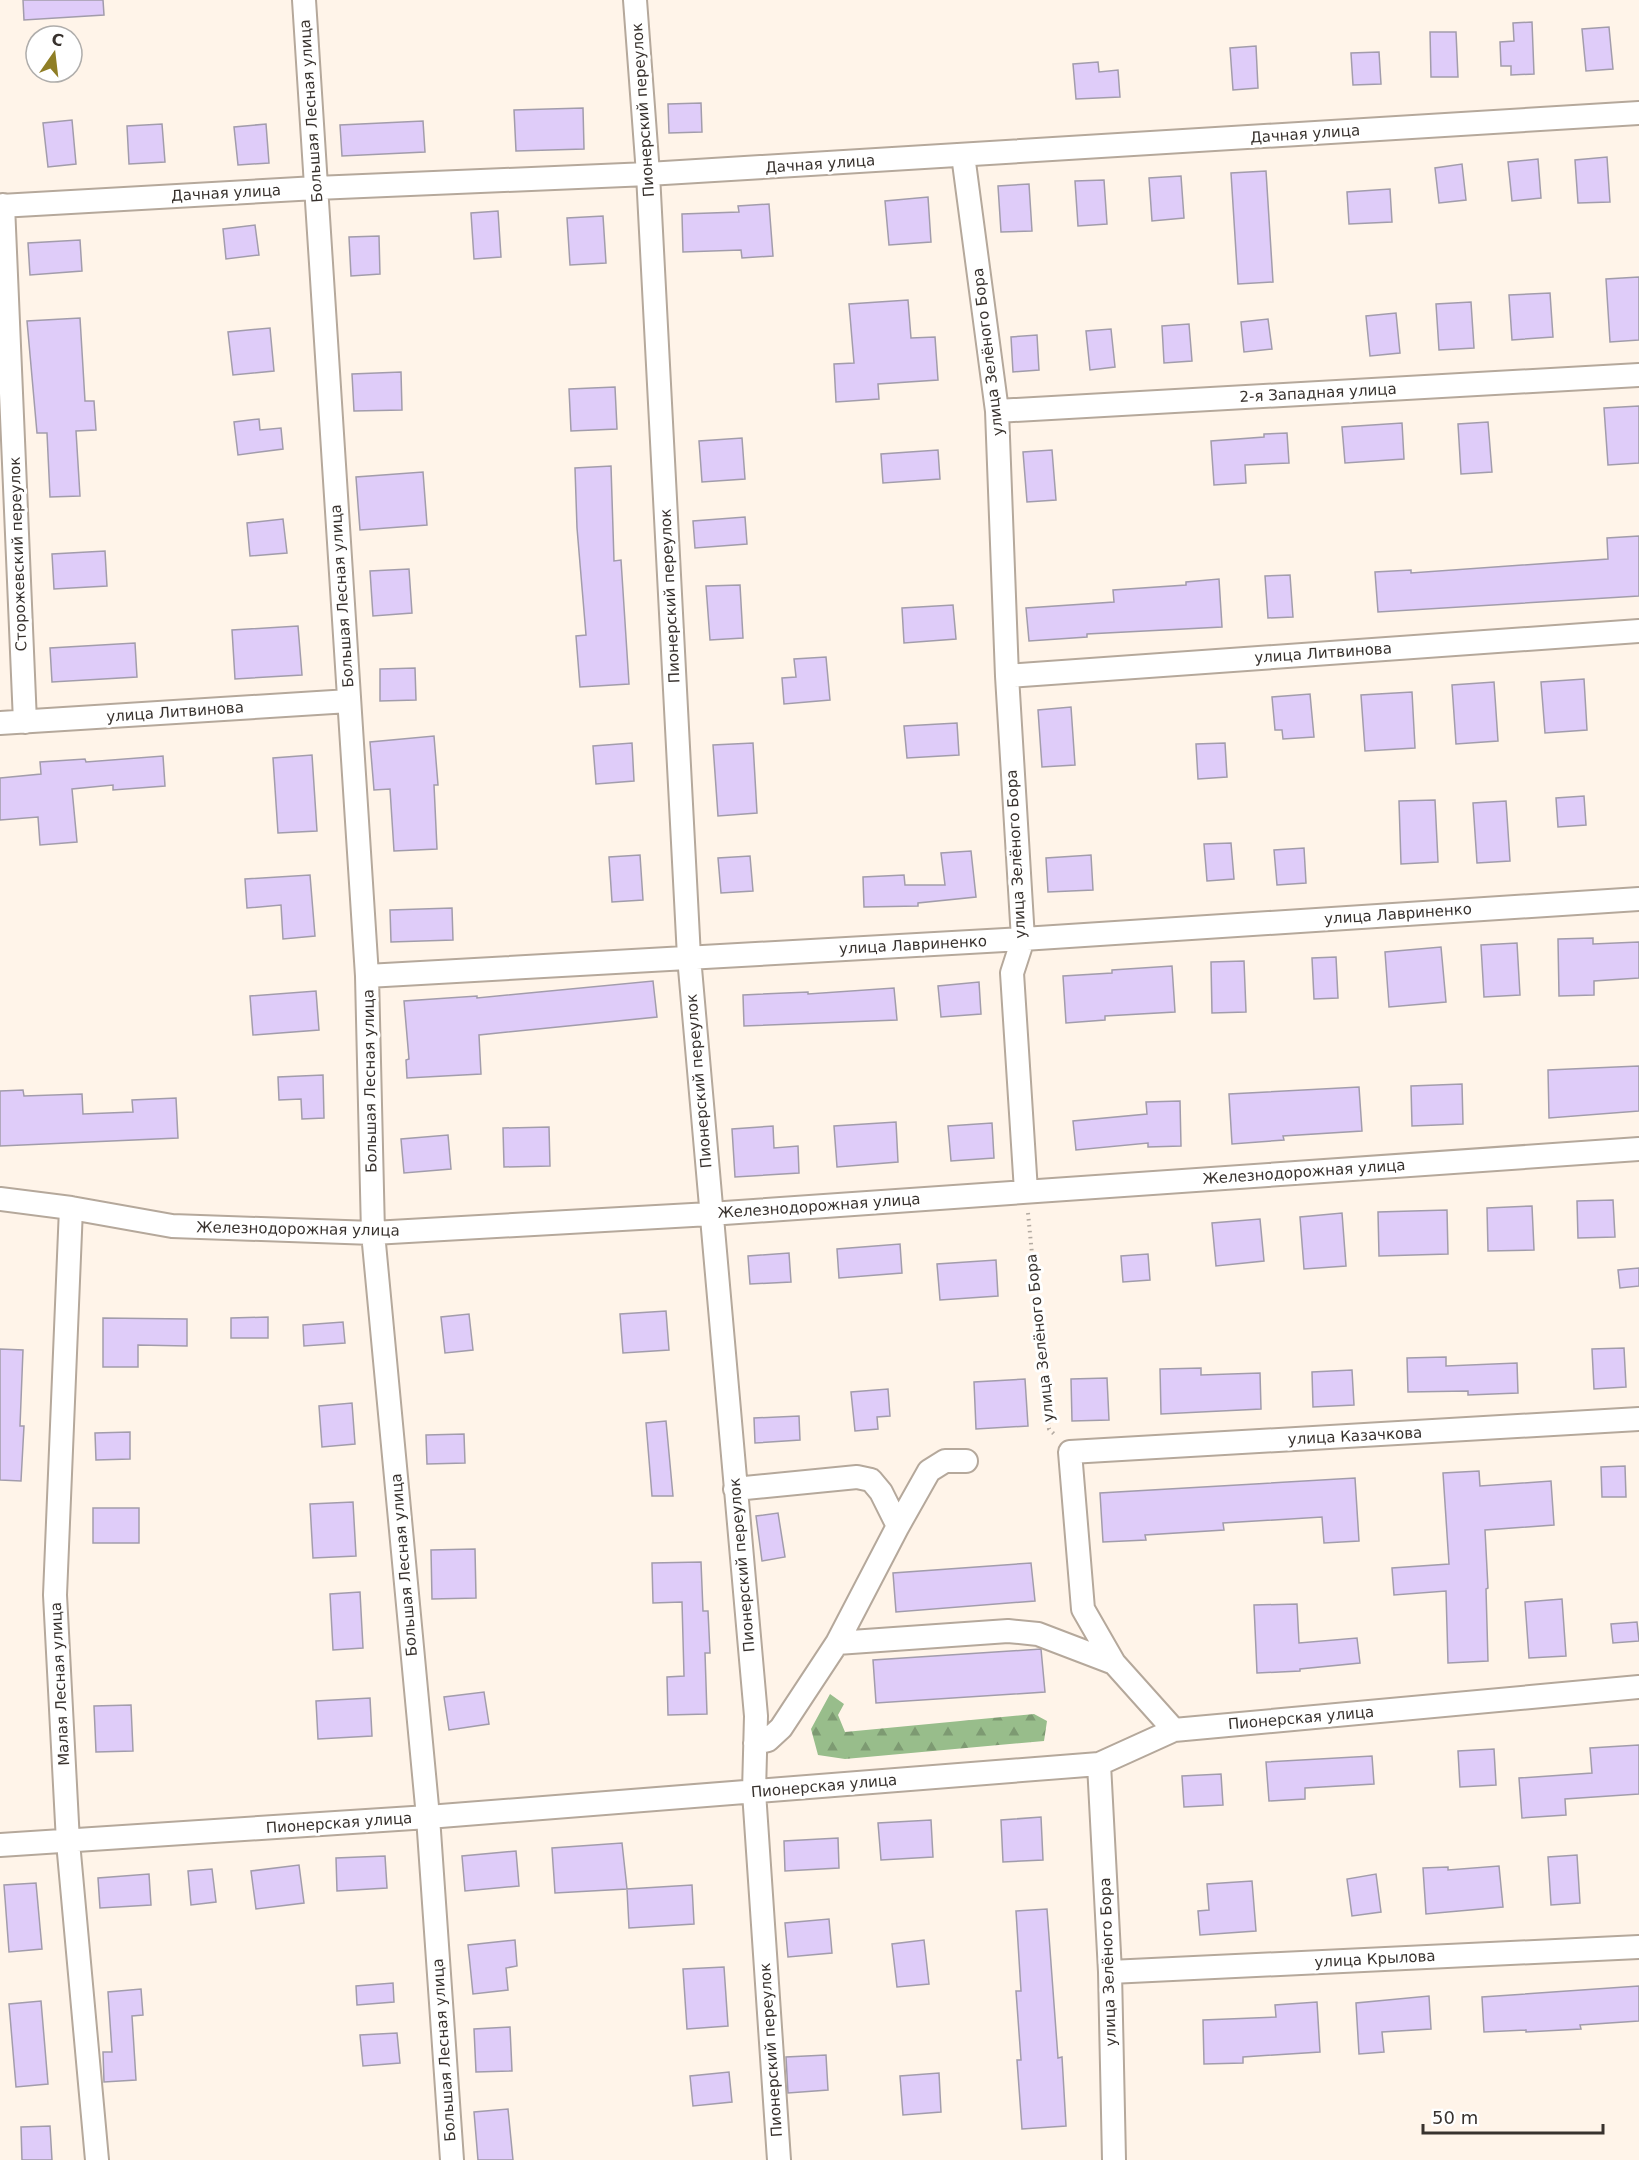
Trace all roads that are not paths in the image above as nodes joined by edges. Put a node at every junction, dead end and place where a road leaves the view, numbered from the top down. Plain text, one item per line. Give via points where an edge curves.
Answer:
1 (304, 0) edge
2 (635, 0) edge
3 (1639, 113) edge
4 (963, 155) junction
5 (648, 174) junction
6 (316, 188) junction
7 (2, 206) edge
8 (1639, 375) edge
9 (997, 411) junction
10 (1639, 631) edge
11 (1006, 676) junction
12 (349, 701) junction
13 (26, 722) junction
14 (0, 723) edge
15 (1639, 899) edge
16 (1023, 939) junction
17 (689, 957) junction
18 (367, 976) junction
19 (1639, 1149) edge
20 (1026, 1191) junction
21 (0, 1199) edge
22 (71, 1208) junction
23 (710, 1214) junction
24 (373, 1233) junction
25 (1639, 1419) edge
26 (966, 1461) dead end
27 (735, 1489) junction
28 (898, 1526) junction
29 (837, 1643) junction
30 (1114, 1663) junction
31 (1639, 1687) edge
32 (1174, 1730) junction
33 (755, 1743) junction
34 (1099, 1764) junction
35 (754, 1792) junction
36 (428, 1817) junction
37 (68, 1842) junction
38 (0, 1845) edge
39 (1639, 1947) edge
40 (1110, 1972) junction
41 (97, 2160) edge
42 (452, 2160) edge
43 (779, 2160) edge
44 (1114, 2160) edge

1 - 6 street, Большая Лесная улица
2 - 5 street, Пионерский переулок
3 - 4 street, Дачная улица
4 - 5 street, Дачная улица
4 - 9 street, улица Зелёного Бора
5 - 6 street, Дачная улица
5 - 17 street, Пионерский переулок
6 - 7 street, Дачная улица
6 - 12 street, Большая Лесная улица
7 - 13 street, Сторожевский переулок
8 - 9 street, 2-я Западная улица
9 - 11 street, улица Зелёного Бора
10 - 11 street, улица Литвинова
11 - 16 street, улица Зелёного Бора
12 - 13 street, улица Литвинова
12 - 18 street, Большая Лесная улица
13 - 14 street, улица Литвинова
15 - 16 street, улица Лавриненко
16 - 17 street, улица Лавриненко
16 - 20 street, улица Зелёного Бора via 1012,973
17 - 18 street, улица Лавриненко
17 - 23 street, Пионерский переулок
18 - 24 street, Большая Лесная улица
19 - 20 street, Железнодорожная улица
20 - 23 street, Железнодорожная улица
21 - 22 street, Железнодорожная улица
22 - 24 street, Железнодорожная улица via 172,1226
22 - 37 street, Малая Лесная улица via 55,1595
23 - 24 street, Железнодорожная улица
23 - 27 street, Пионерский переулок
24 - 36 street, Большая Лесная улица
25 - 30 street, улица Казачкова via 1070,1452 1083,1609
26 - 28 street via 945,1461 929,1471
27 - 28 street via 856,1477 870,1480 881,1492
27 - 33 street, Пионерский переулок via 756,1716
28 - 29 street
29 - 30 street via 1008,1631 1038,1634
29 - 33 street via 781,1728 768,1740
30 - 32 street
31 - 32 street, Пионерская улица
32 - 34 street, Пионерская улица
33 - 35 street, Пионерский переулок
34 - 35 street, Пионерская улица
34 - 40 street, улица Зелёного Бора
35 - 36 street, Пионерская улица
35 - 43 street, Пионерский переулок
36 - 37 street, Пионерская улица
36 - 42 street, Большая Лесная улица
37 - 38 street, Пионерская улица
37 - 41 street, Малая Лесная улица
39 - 40 street, улица Крылова
40 - 44 street, улица Зелёного Бора

